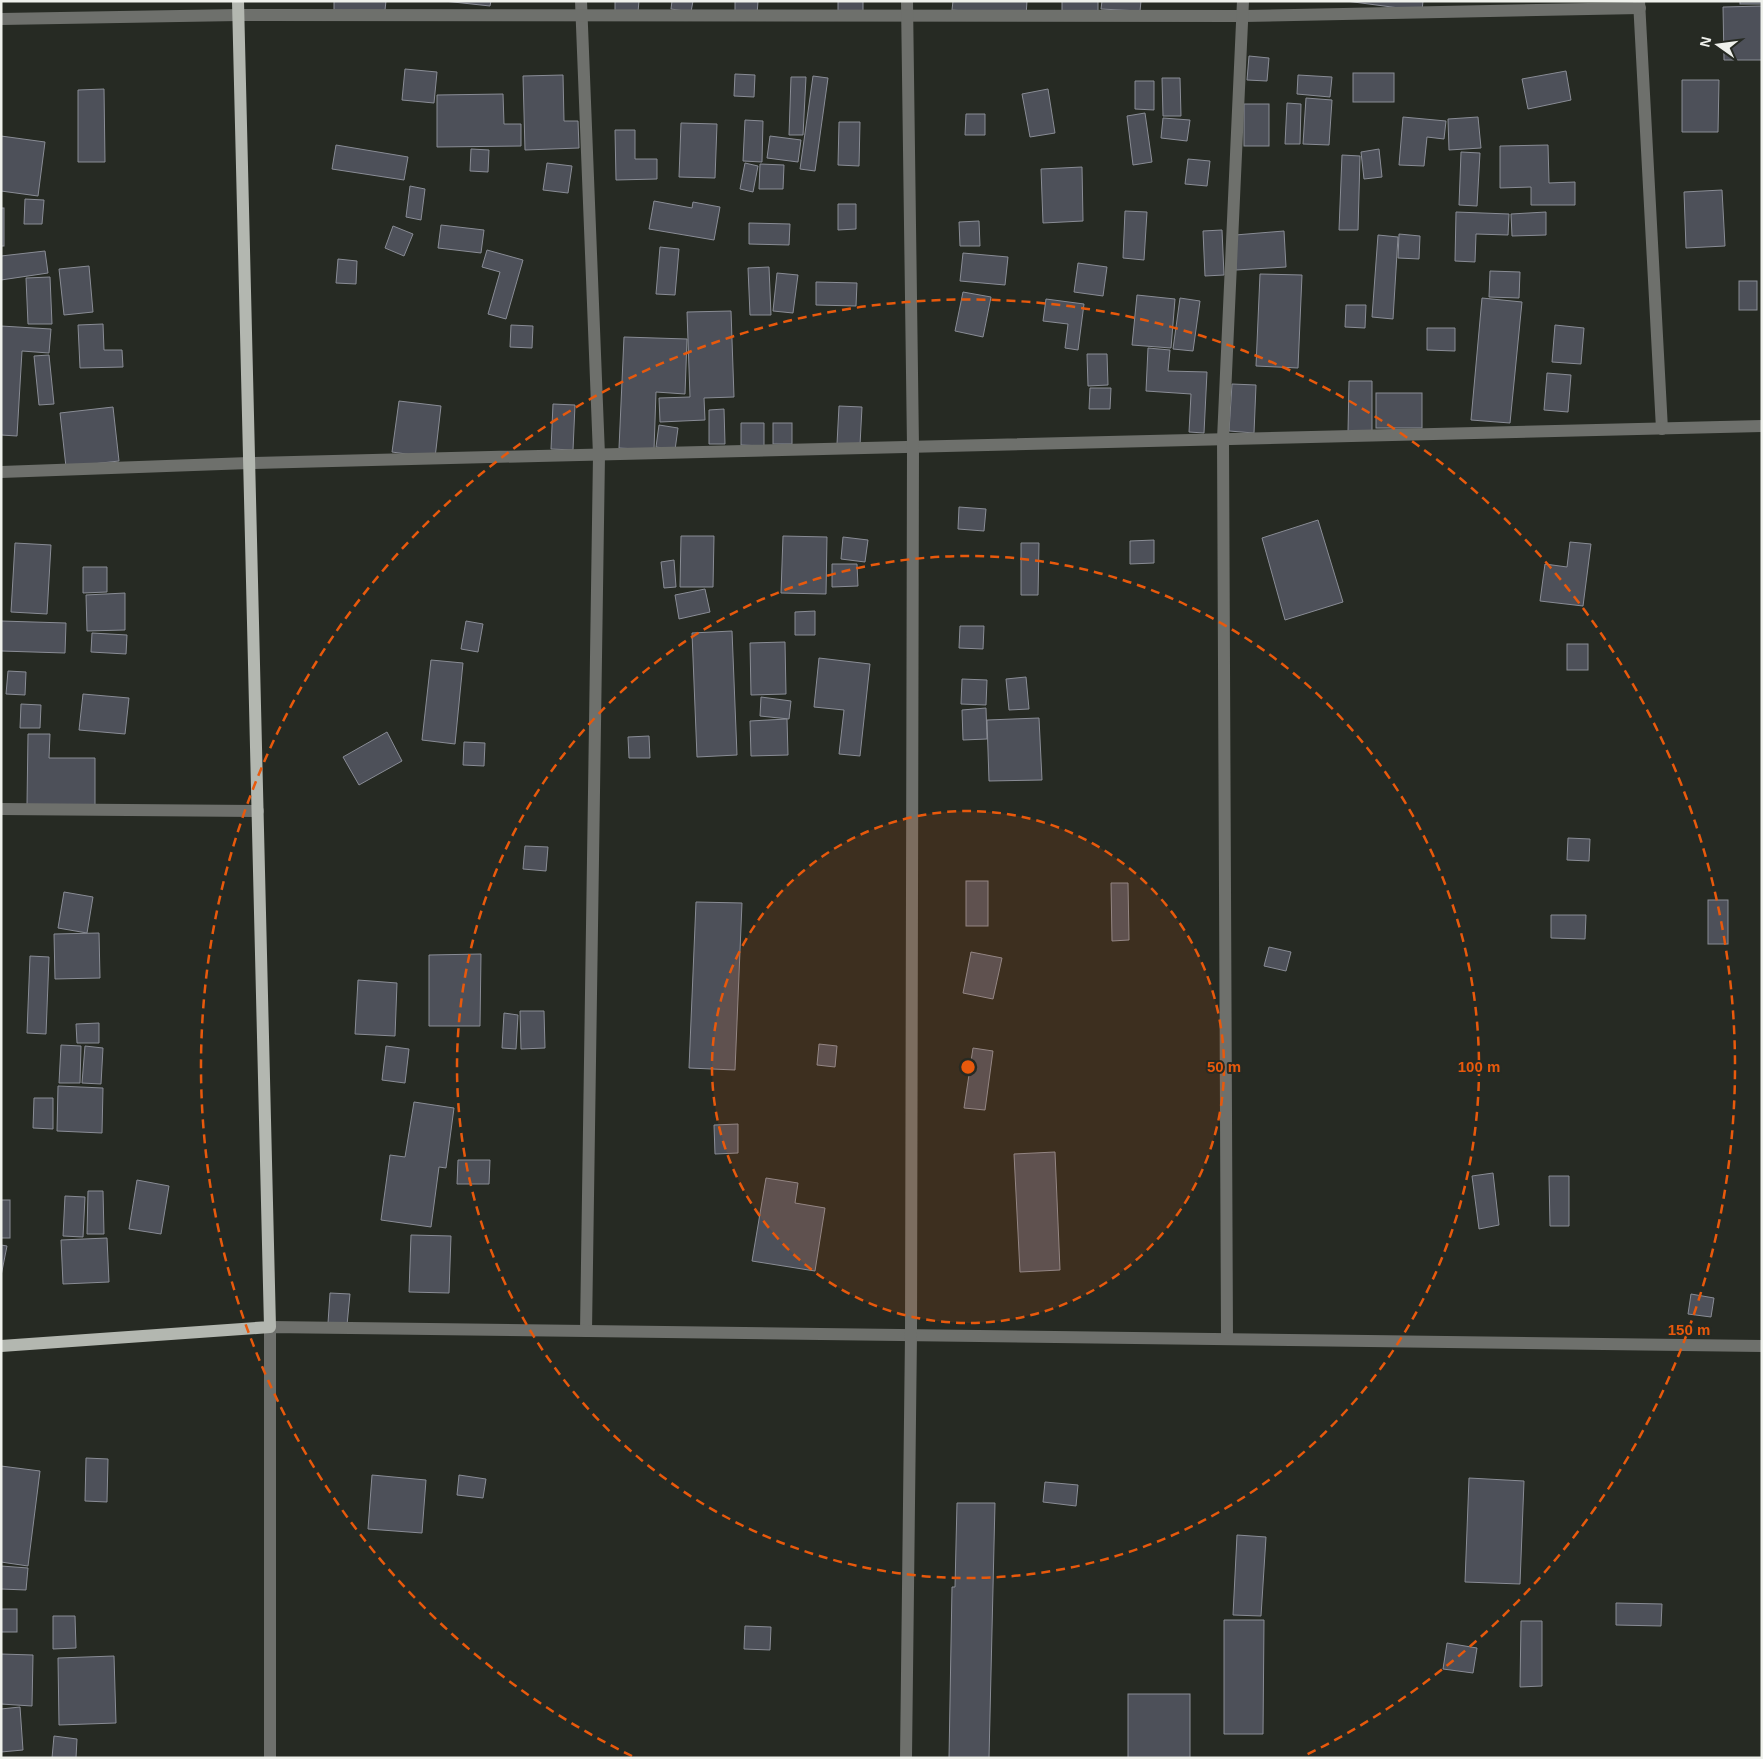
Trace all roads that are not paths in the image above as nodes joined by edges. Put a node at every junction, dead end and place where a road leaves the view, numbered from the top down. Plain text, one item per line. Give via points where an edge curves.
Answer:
1 (238, 1) edge
2 (581, 1) edge
3 (907, 1) edge
4 (1243, 1) edge
5 (1639, 5) edge
6 (239, 15) junction
7 (581, 15) junction
8 (908, 16) junction
9 (1244, 16) junction
10 (1, 19) edge
11 (1762, 426) edge
12 (1662, 429) junction
13 (1223, 439) junction
14 (913, 447) junction
15 (599, 455) junction
16 (249, 463) junction
17 (1, 472) edge
18 (1, 809) edge
19 (258, 811) junction
20 (270, 1327) junction
21 (586, 1331) junction
22 (911, 1335) junction
23 (1227, 1339) junction
24 (1, 1346) edge
25 (1762, 1346) edge
26 (270, 1758) edge
27 (906, 1758) edge

1 - 6 main road
2 - 7 street
3 - 8 street
4 - 9 street
5 - 9 street
5 - 12 street
6 - 7 street
6 - 10 street
6 - 16 main road
7 - 8 street
7 - 15 street
8 - 9 street
8 - 14 street
9 - 13 street
11 - 12 street
12 - 13 street
13 - 14 street
13 - 23 street
14 - 15 street
14 - 22 street
15 - 16 street
15 - 21 street
16 - 17 street
16 - 19 main road
18 - 19 street
19 - 20 main road
20 - 21 street
20 - 24 main road
20 - 26 street
21 - 22 street
22 - 23 street
22 - 27 street
23 - 25 street

